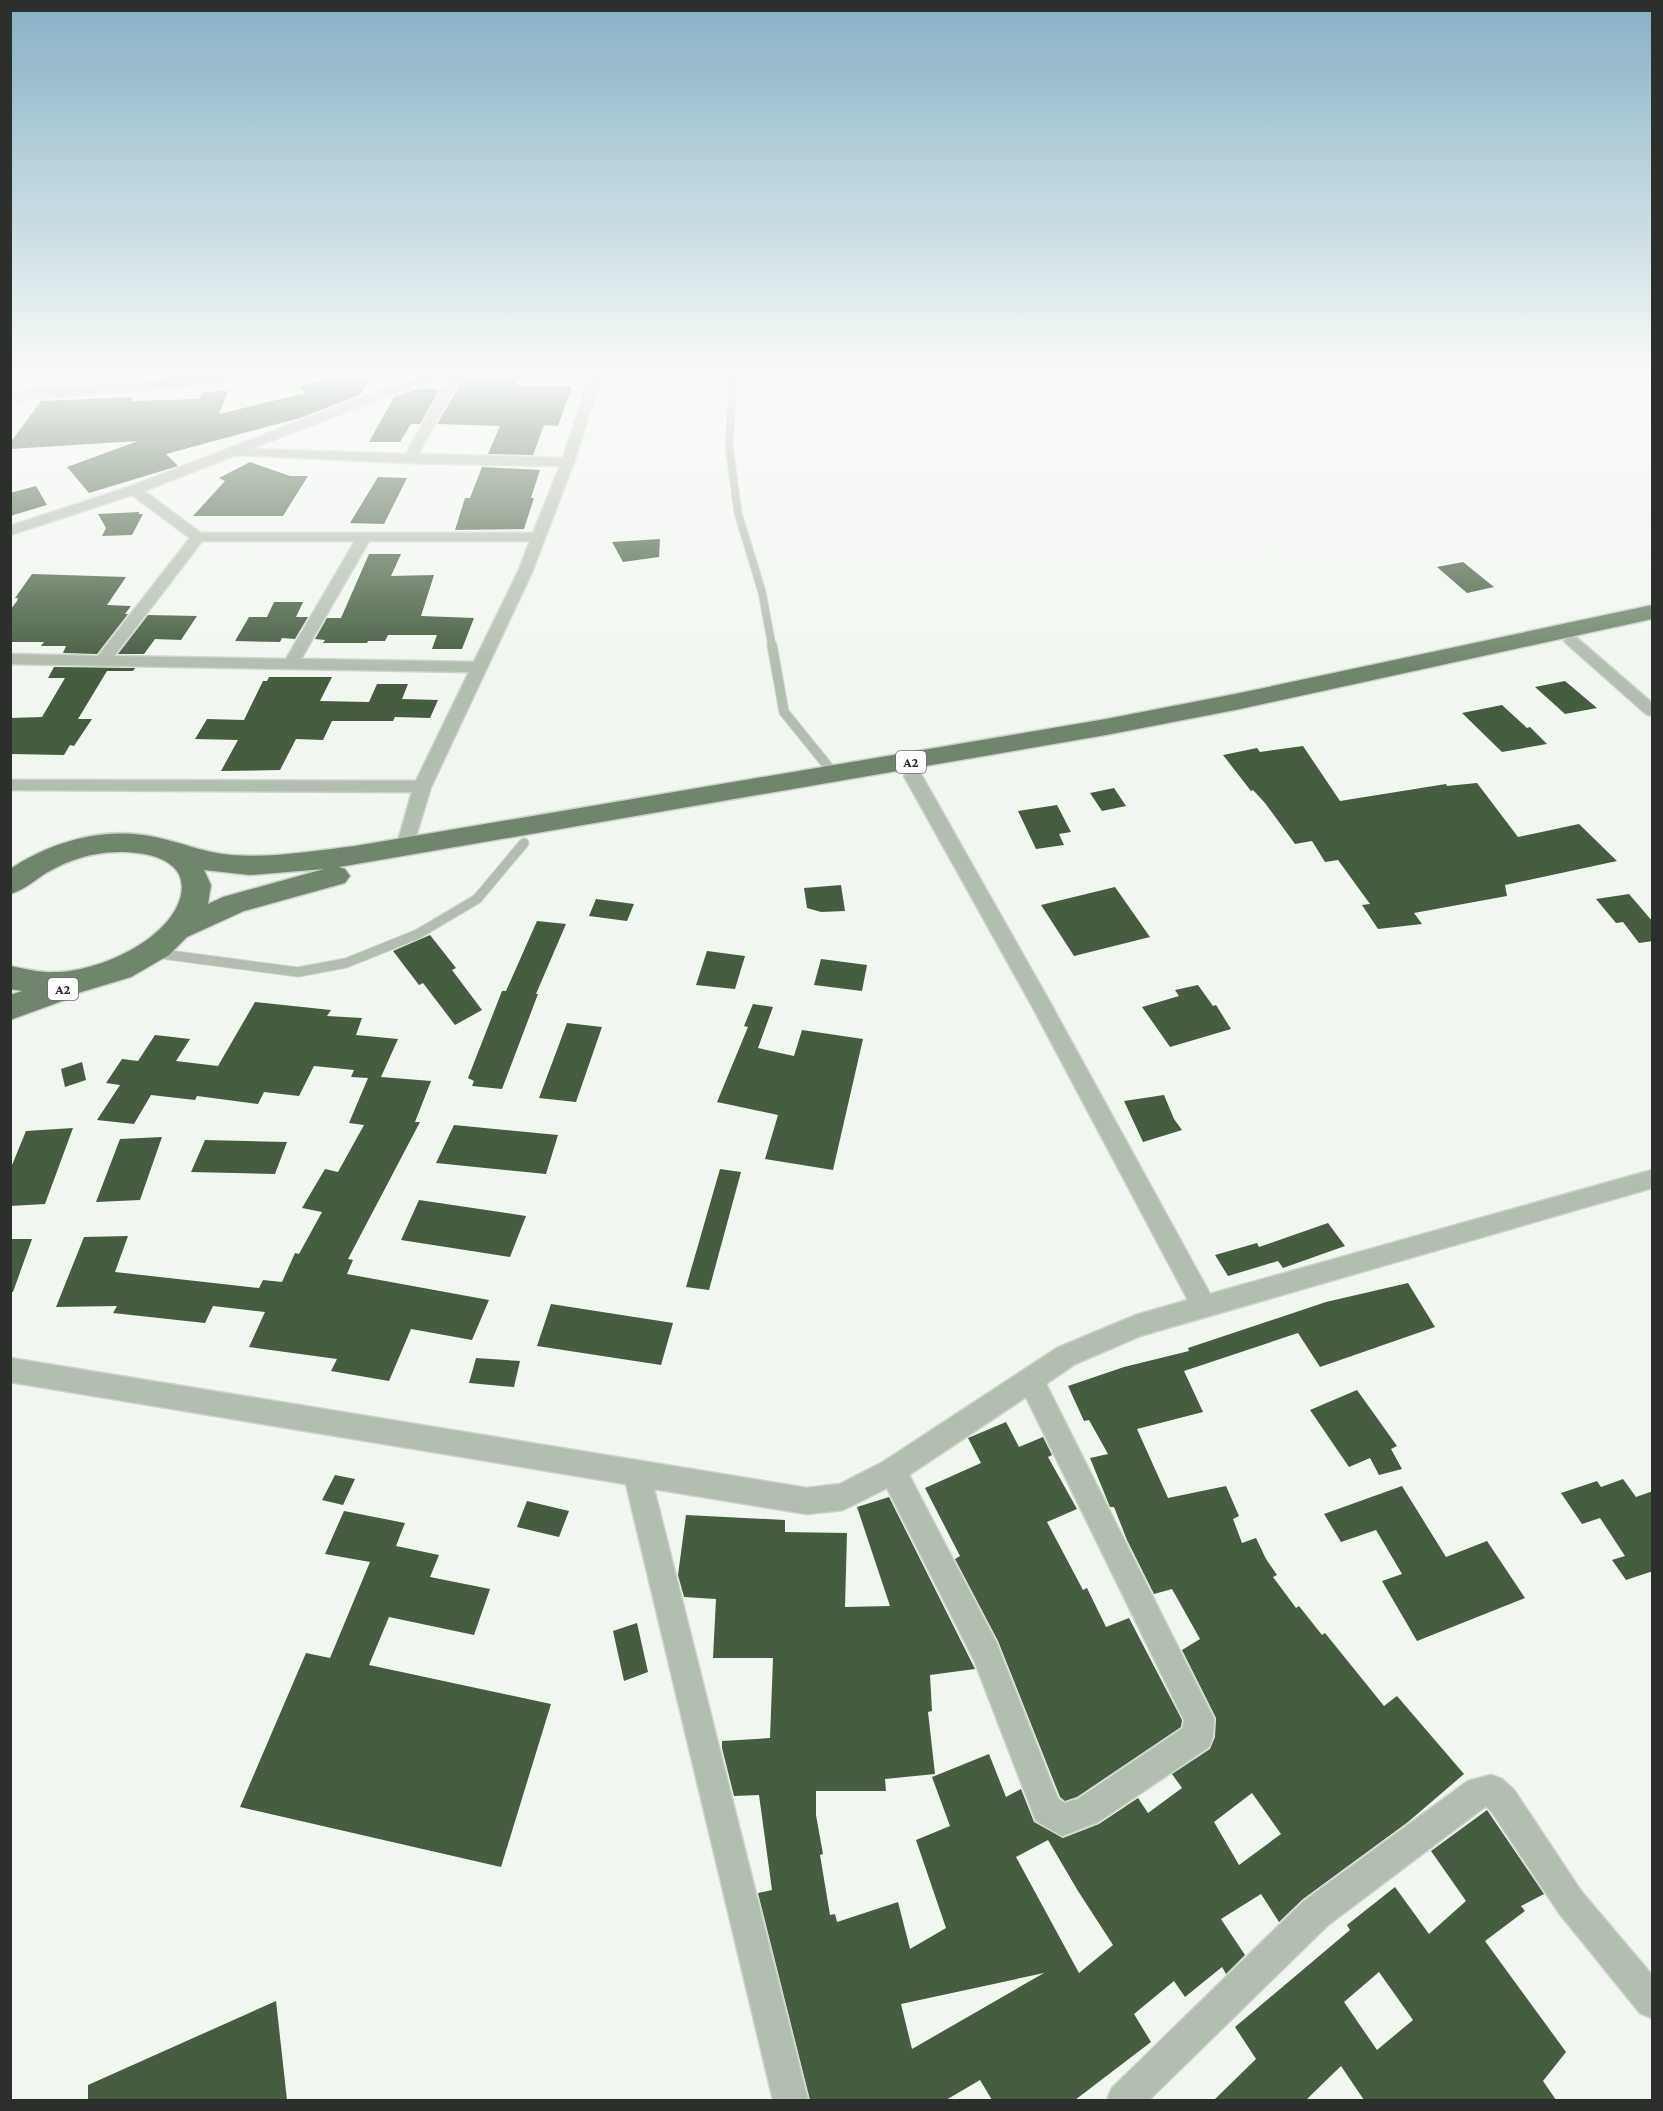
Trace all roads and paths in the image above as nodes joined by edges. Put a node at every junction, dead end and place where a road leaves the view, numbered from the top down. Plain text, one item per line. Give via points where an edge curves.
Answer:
1 (185, 471) edge
2 (565, 471) edge
3 (732, 471) edge
4 (134, 490) junction
5 (10, 531) edge
6 (198, 537) junction
7 (539, 537) junction
8 (364, 538) junction
9 (1653, 612) edge
10 (1653, 623) edge
11 (1572, 641) junction
12 (10, 659) edge
13 (103, 660) junction
14 (291, 663) junction
15 (480, 667) junction
16 (1653, 711) edge
17 (835, 775) junction
18 (913, 776) junction
19 (10, 785) edge
20 (422, 787) junction
21 (525, 843) junction
22 (405, 848) junction
23 (165, 849) junction
24 (66, 852) junction
25 (10, 867) edge
26 (10, 884) edge
27 (178, 929) junction
28 (151, 952) junction
29 (115, 971) junction
30 (10, 977) edge
31 (10, 1008) edge
32 (1653, 1179) edge
33 (1204, 1307) junction
34 (10, 1370) edge
35 (1030, 1379) junction
36 (892, 1471) junction
37 (637, 1473) junction
38 (1653, 2001) edge
39 (790, 2100) edge
40 (1124, 2100) edge

1 - 4 street
2 - 7 street
3 - 17 lane via 738,513 762,592 784,712
4 - 5 street
4 - 6 street
6 - 8 street
6 - 13 street
7 - 8 street
7 - 15 street
8 - 14 street
9 - 17 highway, A2 via 1229,703
10 - 11 highway, A2
11 - 16 street
11 - 18 highway, A2 via 1340,692
12 - 13 street
13 - 14 street
14 - 15 street
15 - 20 street
17 - 22 highway, A2
18 - 21 highway, A2
18 - 33 street
19 - 20 street
20 - 22 street
21 - 27 highway, A2 via 308,881 234,904
21 - 28 lane via 477,899 418,934 346,963 298,972
22 - 23 highway, A2 via 270,865 213,862
23 - 24 highway via 136,842
23 - 27 highway via 186,862 196,882 194,905
24 - 25 highway
24 - 26 highway via 29,869
27 - 28 highway
28 - 29 highway
29 - 30 highway via 76,981 39,983
29 - 31 highway, A2
32 - 33 street
33 - 35 street via 1136,1326 1066,1356
34 - 37 street
35 - 36 street
35 - 36 street via 1199,1719 1198,1736 1087,1811 1062,1820 1047,1810 986,1652
36 - 37 street via 843,1497 807,1501
37 - 39 street
38 - 40 street via 1570,1902 1503,1800 1491,1790 1479,1792 1317,1913

